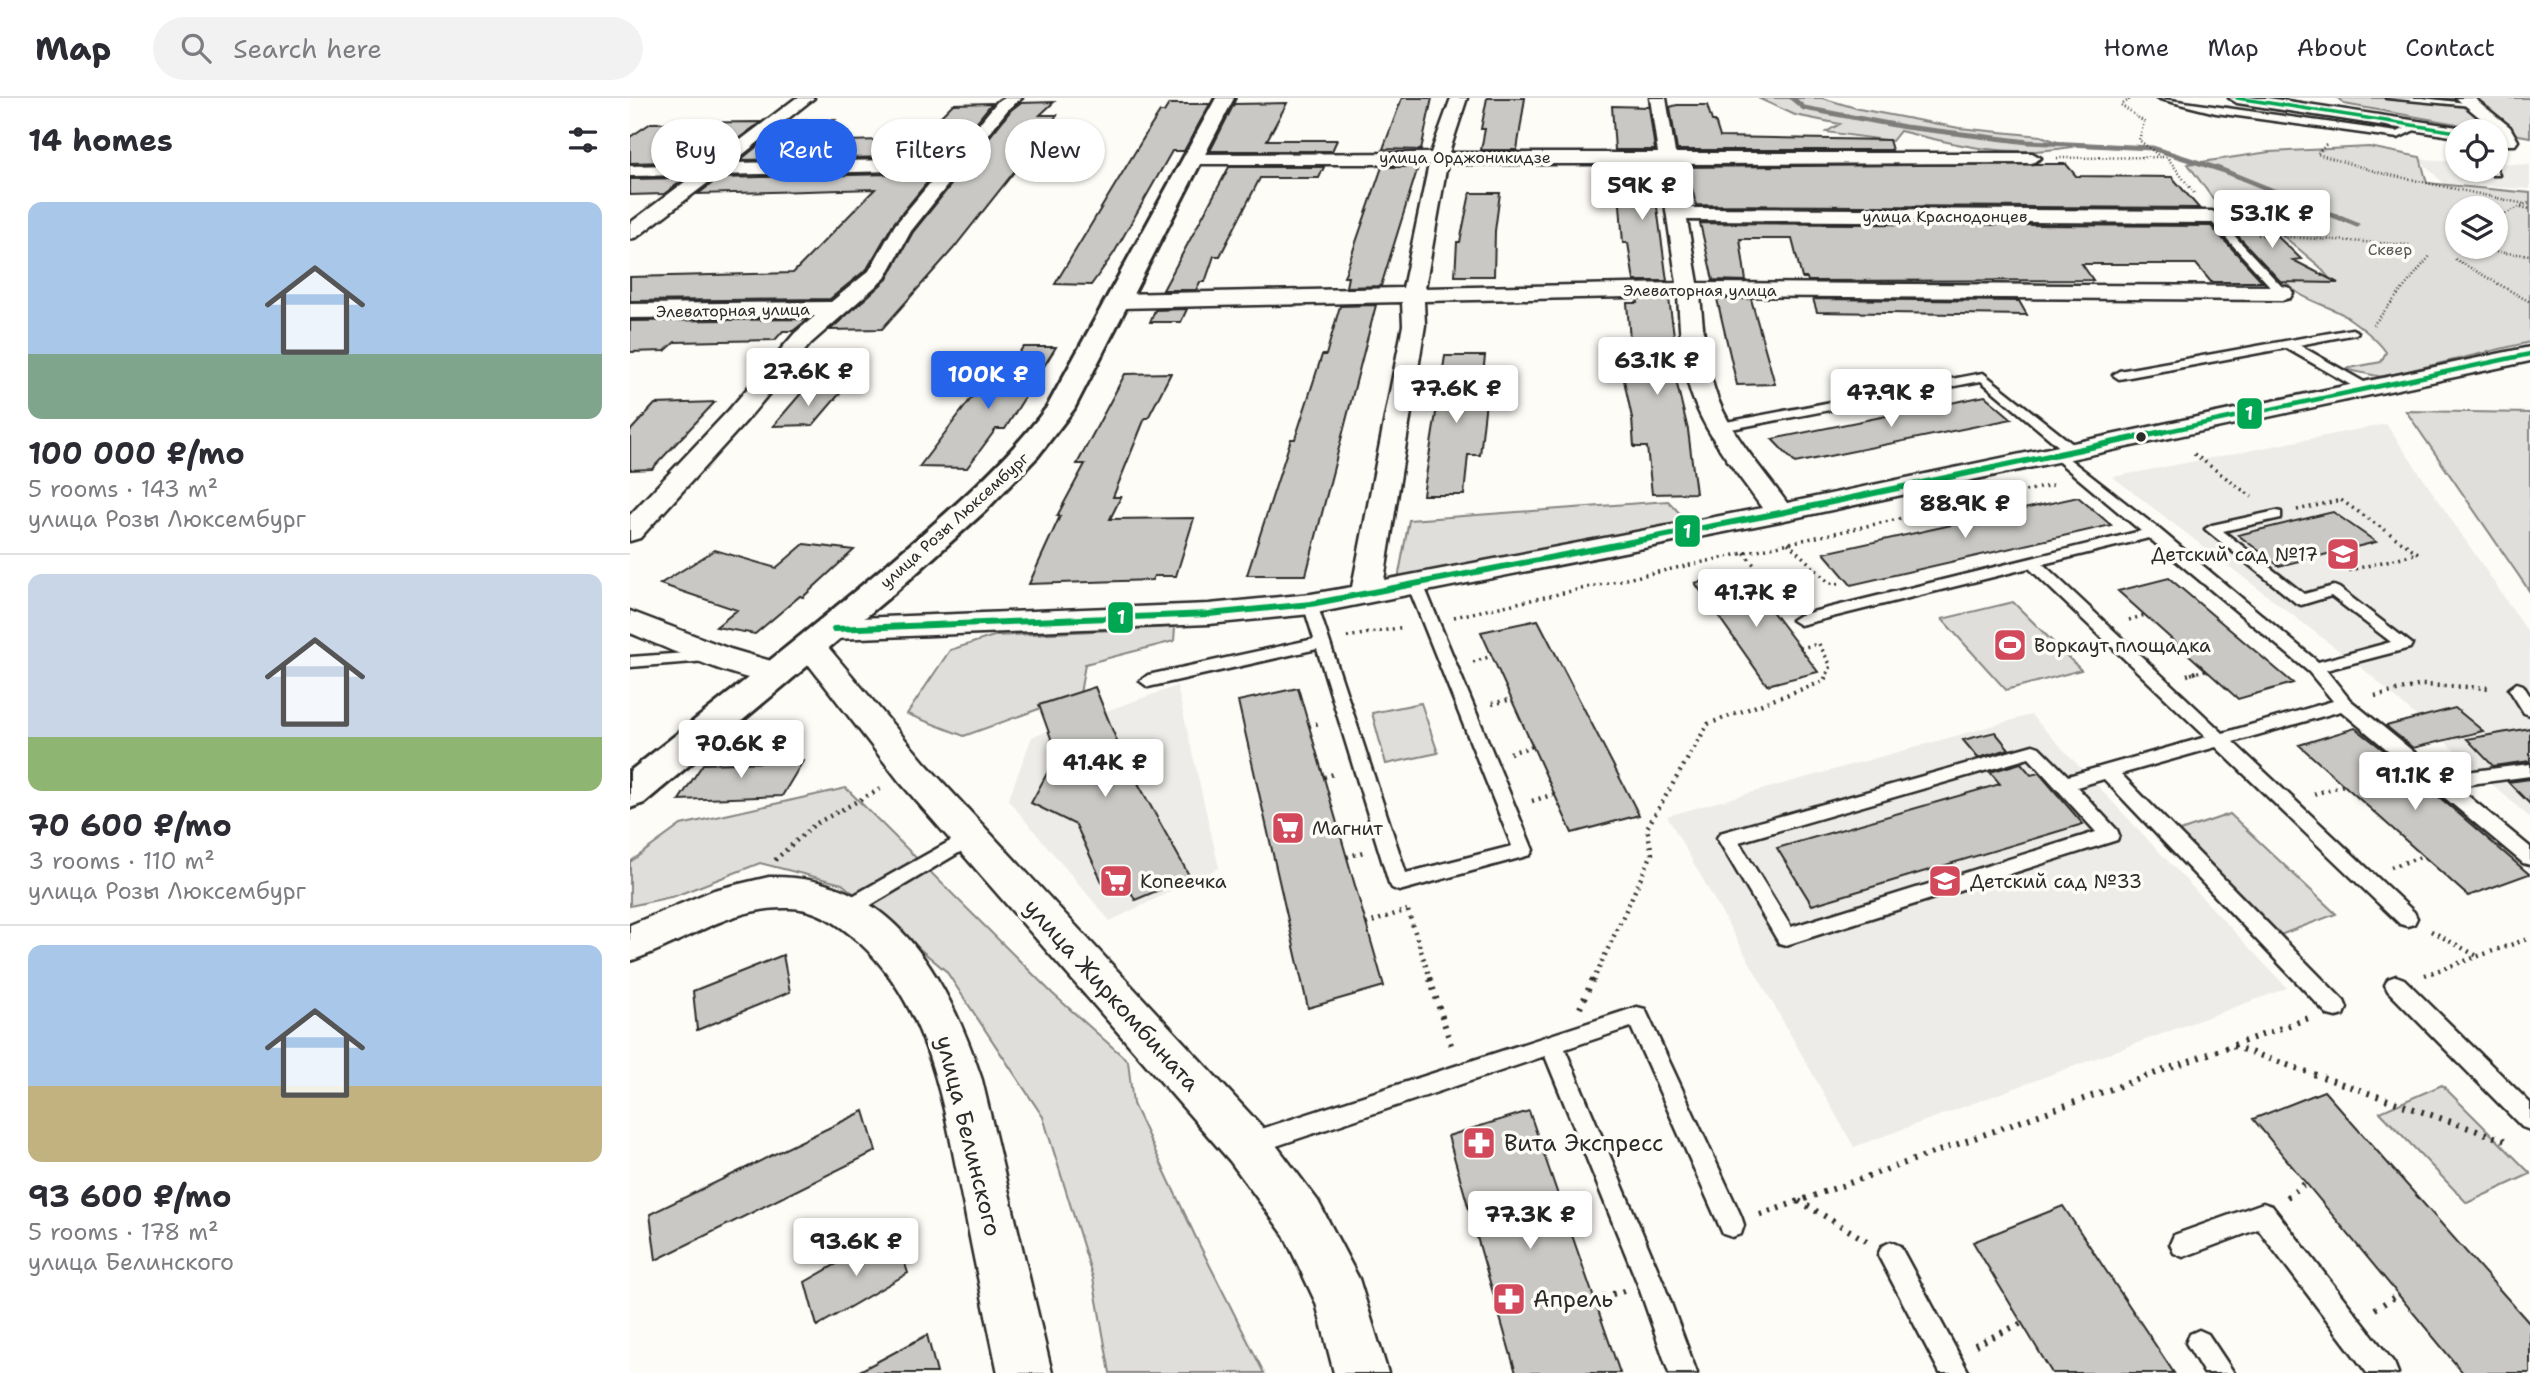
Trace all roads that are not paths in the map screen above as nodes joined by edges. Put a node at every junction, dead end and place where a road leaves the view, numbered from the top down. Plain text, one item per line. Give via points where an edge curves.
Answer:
1 (806, 98) edge
2 (1014, 98) edge
3 (1225, 98) edge
4 (1459, 98) edge
5 (1658, 98) edge
6 (2160, 98) edge
7 (2237, 98) edge
8 (2390, 98) edge
9 (2468, 101) edge
10 (2277, 102) edge
11 (2490, 119) edge
12 (991, 120) edge
13 (2419, 126) junction
14 (2445, 132) edge
15 (2508, 142) edge
16 (741, 146) edge
17 (2530, 147) edge
18 (1665, 156) junction
19 (1439, 157) junction
20 (2032, 158) road end
21 (1193, 159) junction
22 (871, 166) edge
23 (741, 169) edge
24 (630, 171) edge
25 (651, 171) edge
26 (694, 182) edge
27 (942, 182) edge
28 (1678, 214) junction
29 (2212, 217) joint
30 (630, 233) edge
31 (1688, 289) junction
32 (2282, 293) joint
33 (1413, 294) junction
34 (1119, 301) junction
35 (836, 309) junction
36 (630, 311) edge
37 (2352, 331) road end
38 (2288, 344) junction
39 (2530, 354) edge
40 (2119, 376) dead end
41 (2367, 389) junction
42 (1721, 428) junction
43 (2067, 453) junction
44 (1780, 513) junction
45 (638, 515) edge
46 (2276, 515) road end
47 (630, 532) edge
48 (2154, 533) junction
49 (2033, 563) junction
50 (1416, 586) junction
51 (1366, 596) junction
52 (1311, 604) junction
53 (1800, 620) dead end
54 (630, 621) edge
55 (822, 638) junction
56 (1323, 642) junction
57 (718, 656) junction
58 (630, 662) edge
59 (2315, 668) junction
60 (776, 674) junction
61 (1148, 681) dead end
62 (2517, 689) road end
63 (2344, 704) junction
64 (2530, 709) edge
65 (2219, 740) junction
66 (2530, 770) edge
67 (2107, 771) junction
68 (2439, 782) junction
69 (2064, 784) junction
70 (630, 793) edge
71 (970, 837) junction
72 (2530, 858) edge
73 (847, 909) junction
74 (2407, 918) road end
75 (630, 944) edge
76 (2396, 985) road end
77 (2336, 1008) road end
78 (1558, 1042) junction
79 (2530, 1119) edge
80 (1247, 1145) junction
81 (1731, 1225) road end
82 (2183, 1244) dead end
83 (1891, 1255) road end
84 (2199, 1343) dead end
85 (1950, 1365) edge
86 (1026, 1373) edge
87 (1361, 1373) edge
88 (1683, 1373) edge
89 (2220, 1373) edge
90 (2384, 1373) edge

1 - 16 street
2 - 12 street
3 - 21 street, улица Розы Люксембург
4 - 19 street
5 - 18 street
6 - 13 lane via 2216,111 2398,135
7 - 10 street
8 - 9 lane
9 - 11 street
10 - 13 street
13 - 14 street
15 - 17 street
18 - 19 street, улица Орджоникидзе
18 - 20 street, улица Орджоникидзе
18 - 28 street
19 - 21 street, улица Орджоникидзе
19 - 33 street
21 - 34 street, улица Розы Люксембург
22 - 23 street
24 - 25 street
26 - 30 street
27 - 35 street via 902,229 878,274
28 - 29 street, улица Краснодонцев
28 - 31 street
29 - 32 lane
31 - 32 street, Элеваторная улица
31 - 33 street, Элеваторная улица
31 - 42 street via 1706,400
33 - 34 street, Элеваторная улица
33 - 51 street via 1414,324
34 - 55 street, улица Розы Люксембург via 1036,444
35 - 36 street, Элеваторная улица
35 - 45 street via 803,338
37 - 38 lane
38 - 40 lane
38 - 41 lane
39 - 41 street
41 - 43 street
42 - 43 lane via 1983,377
42 - 44 street
43 - 44 street
43 - 48 lane via 2087,477
44 - 50 street
45 - 47 street
46 - 59 lane via 2212,529 2301,600 2334,592 2404,644
48 - 49 lane
48 - 59 lane
49 - 53 lane
49 - 65 lane
50 - 51 street
50 - 56 lane via 1523,850 1399,883
51 - 52 street
52 - 55 street
52 - 56 lane
54 - 57 street
55 - 60 street, улица Розы Люксембург
55 - 71 street, улица Жиркомбината via 912,772
56 - 61 lane
57 - 58 lane
57 - 60 street
59 - 63 lane
60 - 70 street, улица Розы Люксембург
62 - 64 lane
63 - 65 lane
63 - 68 lane
65 - 67 lane
65 - 74 lane
66 - 68 lane
67 - 69 lane
67 - 77 lane
68 - 72 lane
69 - 69 lane via 2110,835 1786,937 1727,838 2033,751
71 - 73 lane
71 - 80 street, улица Жиркомбината
73 - 75 street, улица Белинского via 806,894 772,892 728,902
73 - 86 street, улица Белинского via 880,933 908,963 936,1011 956,1065
76 - 79 lane
78 - 80 lane
78 - 81 lane via 1637,1016
78 - 88 lane
80 - 87 street, улица Жиркомбината via 1301,1218 1341,1297
82 - 90 lane via 2263,1215
83 - 85 lane
84 - 89 lane

